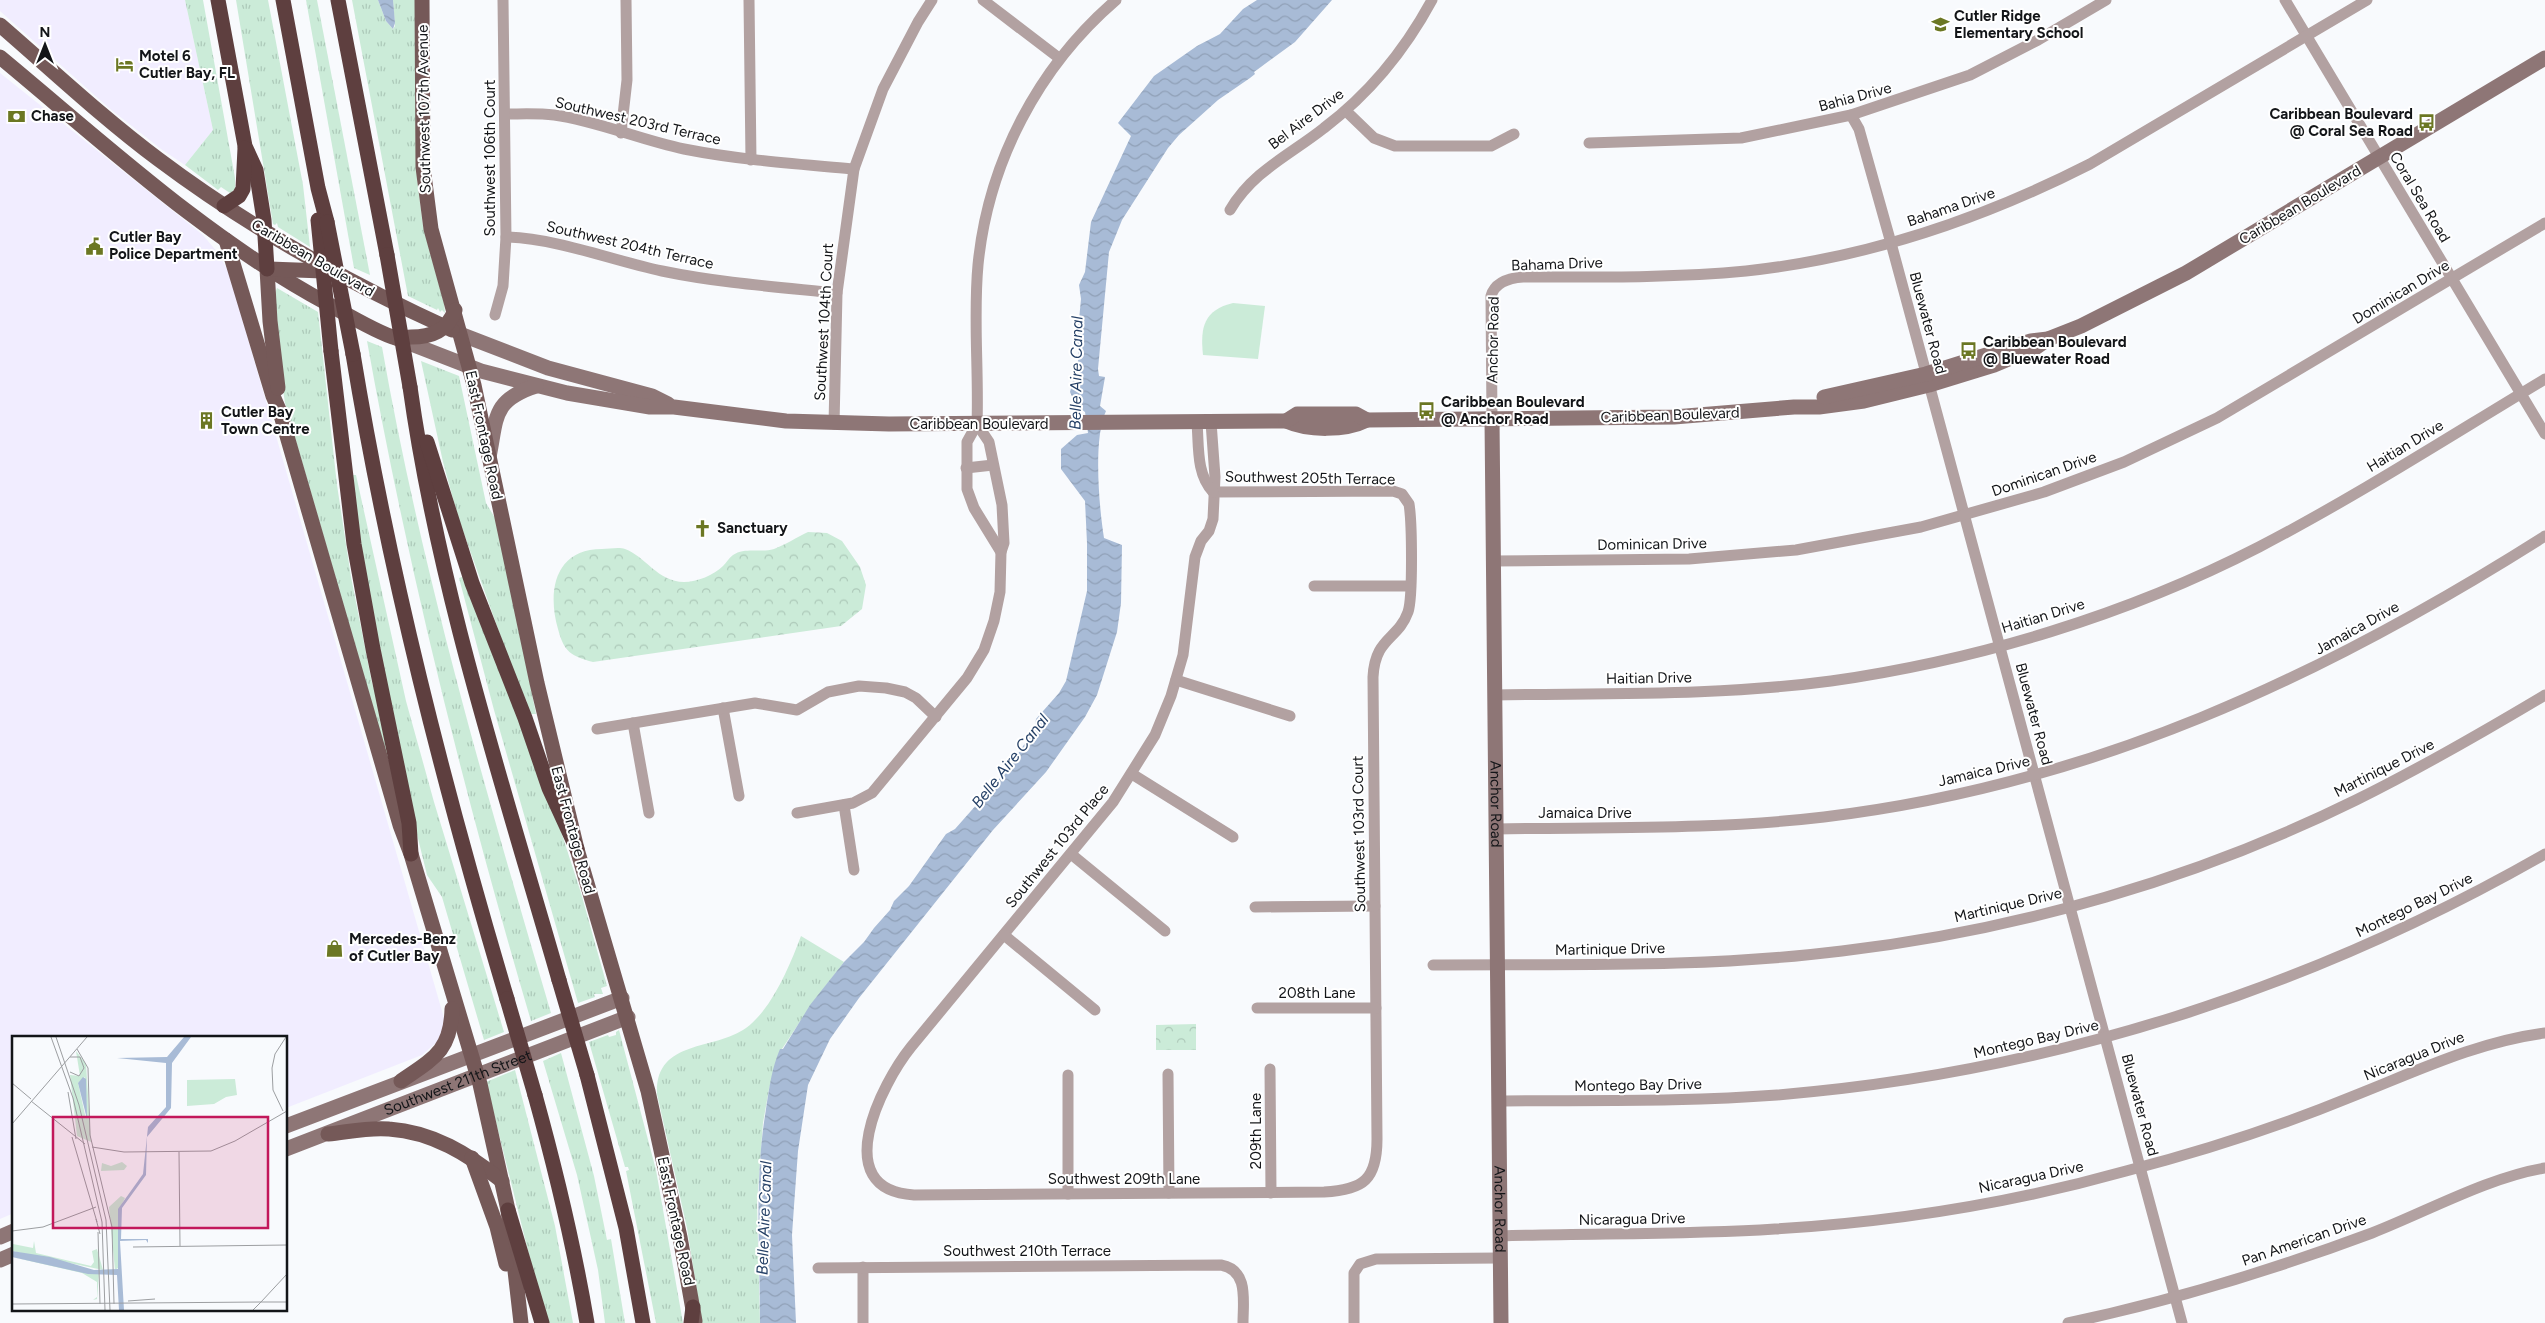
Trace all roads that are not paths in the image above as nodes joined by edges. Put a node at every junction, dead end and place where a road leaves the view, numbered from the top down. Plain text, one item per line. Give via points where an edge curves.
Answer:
1 (218, 0) edge
2 (283, 0) edge
3 (338, 0) edge
4 (422, 0) edge
5 (503, 0) edge
6 (626, 0) edge
7 (749, 0) edge
8 (932, 0) edge
9 (983, 0) edge
10 (1116, 0) edge
11 (1432, 0) edge
12 (2106, 0) edge
13 (2285, 0) edge
14 (2367, 0) edge
15 (3, 33) edge
16 (2306, 36) junction
17 (0, 56) edge
18 (1059, 58) junction
19 (2545, 58) edge
20 (81, 96) junction
21 (1346, 111) junction
22 (505, 114) junction
23 (70, 115) junction
24 (1851, 115) junction
25 (621, 133) junction
26 (1514, 134) dead end
27 (1589, 142) dead end
28 (245, 146) junction
29 (2379, 158) junction
30 (751, 160) junction
31 (854, 169) junction
32 (224, 206) junction
33 (1230, 210) dead end
34 (322, 220) junction
35 (2545, 223) edge
36 (265, 232) junction
37 (506, 237) junction
38 (226, 240) junction
39 (1891, 243) junction
40 (267, 269) junction
41 (328, 270) junction
42 (2452, 278) junction
43 (1496, 287) joint
44 (837, 293) junction
45 (454, 310) junction
46 (495, 315) dead end
47 (446, 327) junction
48 (460, 334) junction
49 (396, 338) junction
50 (470, 367) junction
51 (2545, 379) edge
52 (1928, 380) junction
53 (410, 386) junction
54 (536, 386) junction
55 (2521, 394) junction
56 (674, 406) junction
57 (280, 412) junction
58 (1492, 419) junction
59 (1204, 422) junction
60 (834, 424) junction
61 (978, 424) junction
62 (2545, 434) edge
63 (489, 457) junction
64 (992, 465) junction
65 (966, 468) junction
66 (1213, 492) junction
67 (1405, 496) joint
68 (1964, 516) junction
69 (2545, 536) edge
70 (1001, 552) junction
71 (1493, 561) junction
72 (1314, 586) dead end
73 (1410, 586) junction
74 (2000, 645) junction
75 (1176, 680) junction
76 (1494, 695) junction
77 (2545, 695) edge
78 (723, 708) junction
79 (1290, 716) dead end
80 (936, 717) junction
81 (633, 723) junction
82 (597, 729) dead end
83 (1132, 774) junction
84 (2035, 775) junction
85 (739, 796) dead end
86 (844, 805) junction
87 (648, 812) dead end
88 (797, 813) dead end
89 (1496, 829) junction
90 (1233, 837) dead end
91 (577, 849) junction
92 (411, 854) junction
93 (1071, 854) junction
94 (2545, 854) edge
95 (854, 870) dead end
96 (1375, 906) junction
97 (1255, 907) dead end
98 (2070, 907) junction
99 (1165, 931) dead end
100 (1004, 935) junction
101 (1433, 965) dead end
102 (1497, 965) junction
103 (452, 995) junction
104 (622, 998) junction
105 (1257, 1008) dead end
106 (1376, 1008) junction
107 (1095, 1010) dead end
108 (628, 1017) junction
109 (2545, 1033) edge
110 (2106, 1038) junction
111 (471, 1056) junction
112 (1270, 1069) dead end
113 (1168, 1074) dead end
114 (1068, 1075) dead end
115 (478, 1076) junction
116 (401, 1081) junction
117 (1498, 1102) junction
118 (288, 1125) edge
119 (328, 1134) junction
120 (288, 1148) edge
121 (471, 1157) junction
122 (2141, 1167) junction
123 (2545, 1168) edge
124 (1365, 1180) joint
125 (502, 1181) junction
126 (884, 1186) joint
127 (1271, 1192) junction
128 (1169, 1193) junction
129 (1068, 1194) junction
130 (508, 1210) junction
131 (12, 1232) edge
132 (0, 1236) edge
133 (1500, 1236) junction
134 (12, 1255) edge
135 (1500, 1258) junction
136 (0, 1260) edge
137 (862, 1267) junction
138 (818, 1268) dead end
139 (2175, 1298) junction
140 (693, 1307) joint
141 (520, 1323) edge
142 (542, 1323) edge
143 (587, 1323) edge
144 (643, 1323) edge
145 (693, 1323) edge
146 (863, 1323) edge
147 (1243, 1323) edge
148 (1354, 1323) edge
149 (1501, 1323) edge
150 (2068, 1323) edge
151 (2182, 1323) edge

1 - 28 highway
2 - 34 highway
3 - 53 highway, bridge
4 - 45 main road, Southwest 107th Avenue via 425,191 430,229
5 - 22 street, Southwest 106th Court
6 - 25 street via 627,80
7 - 30 street
8 - 31 street, Southwest 104th Court via 883,89
9 - 18 street
10 - 18 street
11 - 21 street, Bel Aire Drive via 1399,53
12 - 24 street, Bahia Drive via 1970,75
13 - 16 street, Coral Sea Road
14 - 16 street, Bahama Drive
15 - 20 main road, Caribbean Boulevard
16 - 29 street, Coral Sea Road
16 - 39 street, Bahama Drive via 2126,145 2051,184 1967,220
17 - 23 main road, Caribbean Boulevard
18 - 61 street via 1016,128 999,170 986,217 977,283
19 - 29 street, Caribbean Boulevard
20 - 23 main road
20 - 32 main road, Caribbean Boulevard via 158,159
21 - 26 street via 1374,138 1395,146 1491,146
21 - 33 street, Bel Aire Drive via 1257,176
22 - 25 street, Southwest 203rd Terrace via 556,115
22 - 37 street, Southwest 106th Court
23 - 38 main road, Caribbean Boulevard via 153,185
24 - 27 street, Bahia Drive via 1741,138
24 - 39 street, Bluewater Road via 1859,129
25 - 30 street, Southwest 203rd Terrace via 684,149
28 - 32 highway via 243,189 239,196
28 - 36 highway via 256,170
29 - 42 street, Coral Sea Road
29 - 52 street, Caribbean Boulevard via 2169,283 2115,310 1994,365
30 - 31 street, Southwest 203rd Terrace
31 - 44 street, Southwest 104th Court
32 - 36 main road, Caribbean Boulevard
34 - 92 highway, bridge via 331,351 354,544 409,823
34 - 143 highway, bridge via 353,354 374,478 410,640 471,875 535,1095 574,1247
35 - 42 street, Dominican Drive
36 - 40 highway
36 - 41 main road, Caribbean Boulevard
37 - 44 street, Southwest 204th Terrace via 542,240 713,281
37 - 46 street, Southwest 106th Court via 503,286
38 - 40 main road, Caribbean Boulevard
38 - 57 main road
39 - 43 street, Bahama Drive via 1747,271 1664,276 1517,277
39 - 52 street, Bluewater Road
40 - 41 main road
40 - 49 main road, Caribbean Boulevard
40 - 57 main road
41 - 47 main road, Caribbean Boulevard
42 - 55 street, Coral Sea Road
42 - 68 street, Dominican Drive via 2261,393 2179,436 2069,483
43 - 58 street, Anchor Road via 1491,300
44 - 60 street, Southwest 104th Court
45 - 47 main road
45 - 48 main road, Southwest 107th Avenue
47 - 48 main road, Caribbean Boulevard
47 - 49 main road via 429,336
48 - 50 main road, East Frontage Road
48 - 56 street, Caribbean Boulevard via 548,368 652,396
49 - 50 street, Caribbean Boulevard
50 - 54 street, Caribbean Boulevard
50 - 63 main road, East Frontage Road
51 - 55 street, Haitian Drive
52 - 58 street, Caribbean Boulevard via 1864,401 1819,407 1674,417
52 - 68 street, Bluewater Road
53 - 91 highway via 472,583 549,788
53 - 144 highway, bridge via 431,505 461,633 587,1076 626,1228
54 - 56 street, Caribbean Boulevard via 627,404
54 - 63 street via 512,395 500,408 494,421
55 - 62 street, Coral Sea Road
55 - 74 street, Haitian Drive via 2344,500 2256,548 2116,608
56 - 60 street, Caribbean Boulevard via 738,416
57 - 92 main road
58 - 59 street, Caribbean Boulevard via 1367,420 1354,426 1298,427 1286,421
58 - 71 street, Anchor Road
59 - 61 street, Caribbean Boulevard
59 - 66 street, Southwest 103rd Place via 1215,477
60 - 61 street, Caribbean Boulevard
61 - 64 street via 989,442
61 - 65 street via 966,442
63 - 91 main road, East Frontage Road via 537,683
64 - 65 street
64 - 70 street via 1002,505 1004,543
65 - 70 street via 971,502
66 - 67 street, Southwest 205th Terrace via 1388,491
66 - 75 street, Southwest 103rd Place via 1213,519 1195,557 1189,618
67 - 73 street, Southwest 103rd Court via 1410,510
68 - 71 street, Dominican Drive via 1858,540 1757,554 1665,560
68 - 74 street, Bluewater Road
69 - 84 street, Jamaica Drive via 2362,644 2282,684 2186,725
70 - 80 street via 998,602 984,650
71 - 76 street, Anchor Road
72 - 73 street
73 - 96 street, Southwest 103rd Court via 1408,612 1400,626 1382,644 1373,669
74 - 76 street, Haitian Drive via 1908,667 1786,686 1677,693
74 - 84 street, Bluewater Road
75 - 79 street
75 - 83 street, Southwest 103rd Place via 1155,735
76 - 89 street, Anchor Road
77 - 98 street, Martinique Drive via 2436,759 2306,823 2189,869
78 - 80 street via 759,703 797,710 828,692 866,686 905,692
78 - 81 street
78 - 85 street
80 - 86 street via 872,793 860,801
81 - 82 street
81 - 87 street
83 - 90 street
83 - 93 street, Southwest 103rd Place
84 - 89 street, Jamaica Drive via 1916,802 1815,818 1676,827
84 - 98 street, Bluewater Road
86 - 88 street
86 - 95 street
89 - 102 street, Anchor Road
91 - 104 main road, East Frontage Road
92 - 103 main road
93 - 99 street
93 - 100 street, Southwest 103rd Place
94 - 110 street, Montego Bay Drive via 2461,900 2339,958 2232,998
96 - 97 street
96 - 106 street, Southwest 103rd Court
98 - 102 street, Martinique Drive via 1917,940 1800,956 1680,964
98 - 110 street, Bluewater Road
100 - 107 street
100 - 126 street, Southwest 103rd Place via 903,1058 883,1090 871,1122 867,1150 873,1174
101 - 102 street, Martinique Drive
102 - 117 street, Anchor Road
103 - 111 main road
103 - 116 main road via 452,1028 444,1046 433,1059
104 - 108 main road, East Frontage Road
104 - 111 street, Southwest 211th Street
105 - 106 street, 208th Lane
106 - 124 street, Southwest 103rd Court via 1377,1156 1373,1172
108 - 115 street, Southwest 211th Street
108 - 140 main road, East Frontage Road via 648,1091
109 - 122 street, Nicaragua Drive via 2453,1054 2280,1125
110 - 117 street, Montego Bay Drive via 2024,1059 1950,1073 1808,1092 1708,1099
110 - 122 street, Bluewater Road
111 - 115 main road
111 - 116 street, Southwest 211th Street
112 - 127 street, 209th Lane
113 - 128 street
114 - 129 street
115 - 119 street, Southwest 211th Street
115 - 125 main road
116 - 118 street, Southwest 211th Street
117 - 133 street, Anchor Road
119 - 120 street, Southwest 211th Street
119 - 121 main road via 388,1128 437,1140
121 - 125 main road
121 - 141 main road via 497,1227
122 - 133 street, Nicaragua Drive via 2002,1200 1821,1226 1703,1233
122 - 139 street, Bluewater Road
123 - 139 street, Pan American Drive via 2492,1183 2323,1250
124 - 127 street, Southwest 209th Lane via 1331,1191
125 - 130 main road
126 - 129 street, Southwest 209th Lane via 901,1194 914,1195
127 - 128 street, Southwest 209th Lane
128 - 129 street, Southwest 209th Lane
130 - 141 main road
130 - 142 highway
131 - 132 street
133 - 135 street, Anchor Road
134 - 136 street
135 - 148 street via 1384,1258 1364,1261 1354,1273
135 - 149 street, Anchor Road
137 - 138 street, Southwest 210th Terrace
137 - 146 street
137 - 147 street, Southwest 210th Terrace via 1216,1264 1234,1271 1242,1282
139 - 150 street, Pan American Drive
139 - 151 street, Bluewater Road
140 - 145 highway

